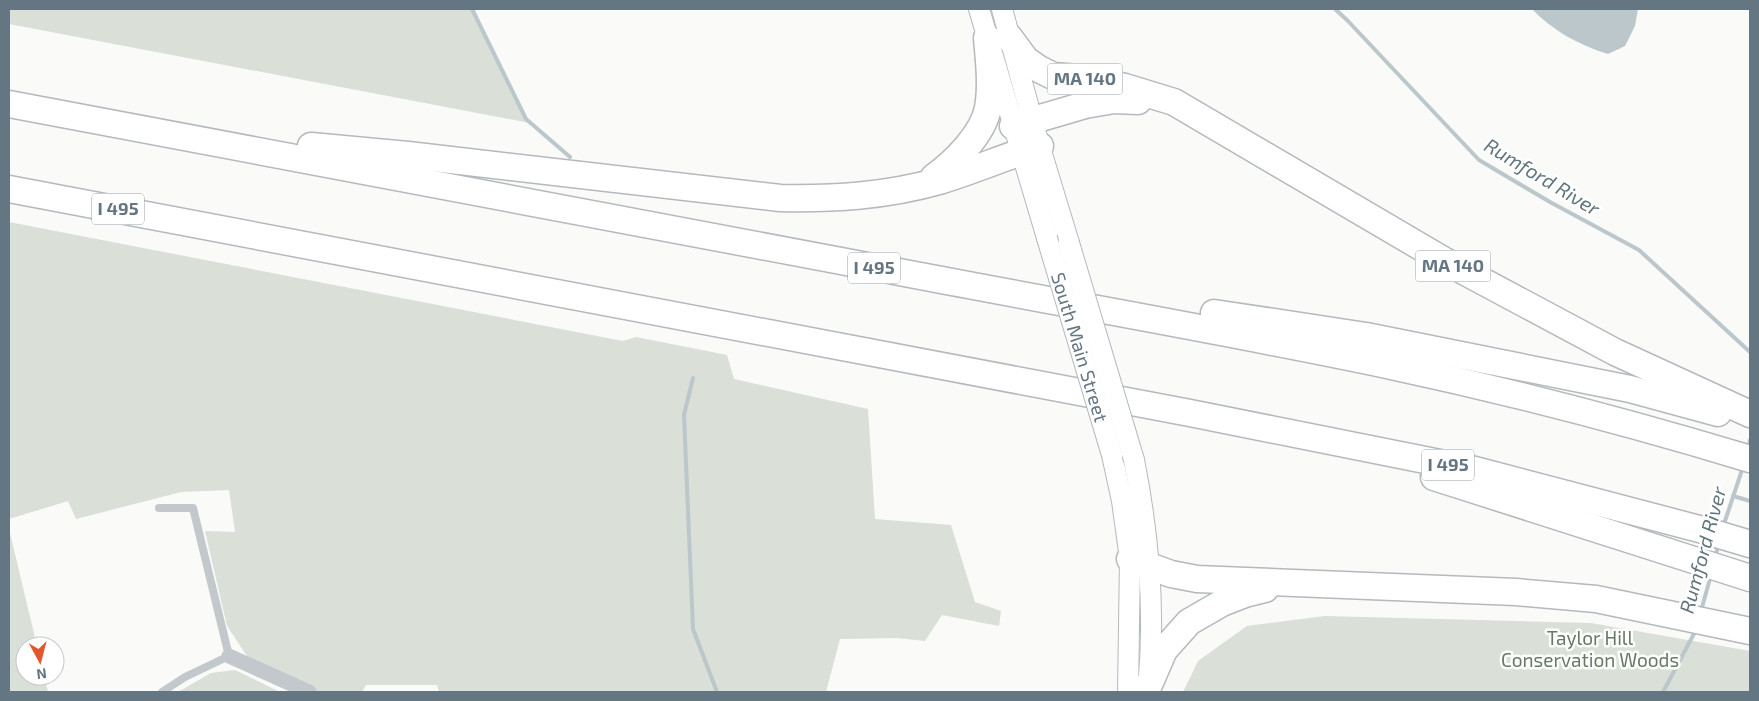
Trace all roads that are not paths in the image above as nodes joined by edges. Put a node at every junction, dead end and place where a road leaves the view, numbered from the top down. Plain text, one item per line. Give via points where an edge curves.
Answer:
1 (979, 9) edge
2 (1002, 9) edge
3 (998, 38) junction
4 (1174, 102) junction
5 (9, 104) edge
6 (1022, 122) junction
7 (155, 132) junction
8 (1030, 149) junction
9 (922, 185) junction
10 (9, 189) edge
11 (1089, 308) junction
12 (1190, 412) junction
13 (1745, 416) edge
14 (1742, 456) edge
15 (159, 508) dead end
16 (1742, 541) edge
17 (1139, 563) junction
18 (1739, 574) edge
19 (1316, 584) junction
20 (1750, 631) edge
21 (228, 656) junction
22 (1141, 691) edge
23 (162, 692) edge
24 (309, 692) edge

1 - 3 main road, South Main Street / MA 140
2 - 3 main road, South Main Street / MA 140
3 - 4 highway, MA 140 via 1053,76 1125,87
3 - 6 main road, South Main Street
3 - 9 highway via 988,110 980,127 951,165
4 - 6 highway via 1114,100
4 - 13 highway, MA 140 via 1452,265 1615,352
5 - 7 highway, I 495
6 - 8 main road, South Main Street
7 - 9 highway via 408,155 780,198 868,196
7 - 11 highway, I 495
8 - 9 highway
8 - 17 main road, South Main Street, bridge via 1047,238 1112,455
8 - 17 main road, South Main Street, bridge via 1069,243 1134,460 1143,508
10 - 12 highway, I 495
11 - 13 highway via 1148,306 1366,336 1630,389
11 - 14 highway, I 495 via 1392,366 1540,400
12 - 16 highway, I 495 via 1474,470
12 - 18 highway via 1427,475
15 - 21 lane via 193,508
17 - 19 highway via 1197,579
17 - 22 main road, South Main Street
19 - 20 highway via 1534,593 1596,599
19 - 22 highway via 1286,585 1245,594 1198,617 1164,650
21 - 23 lane
21 - 24 street

